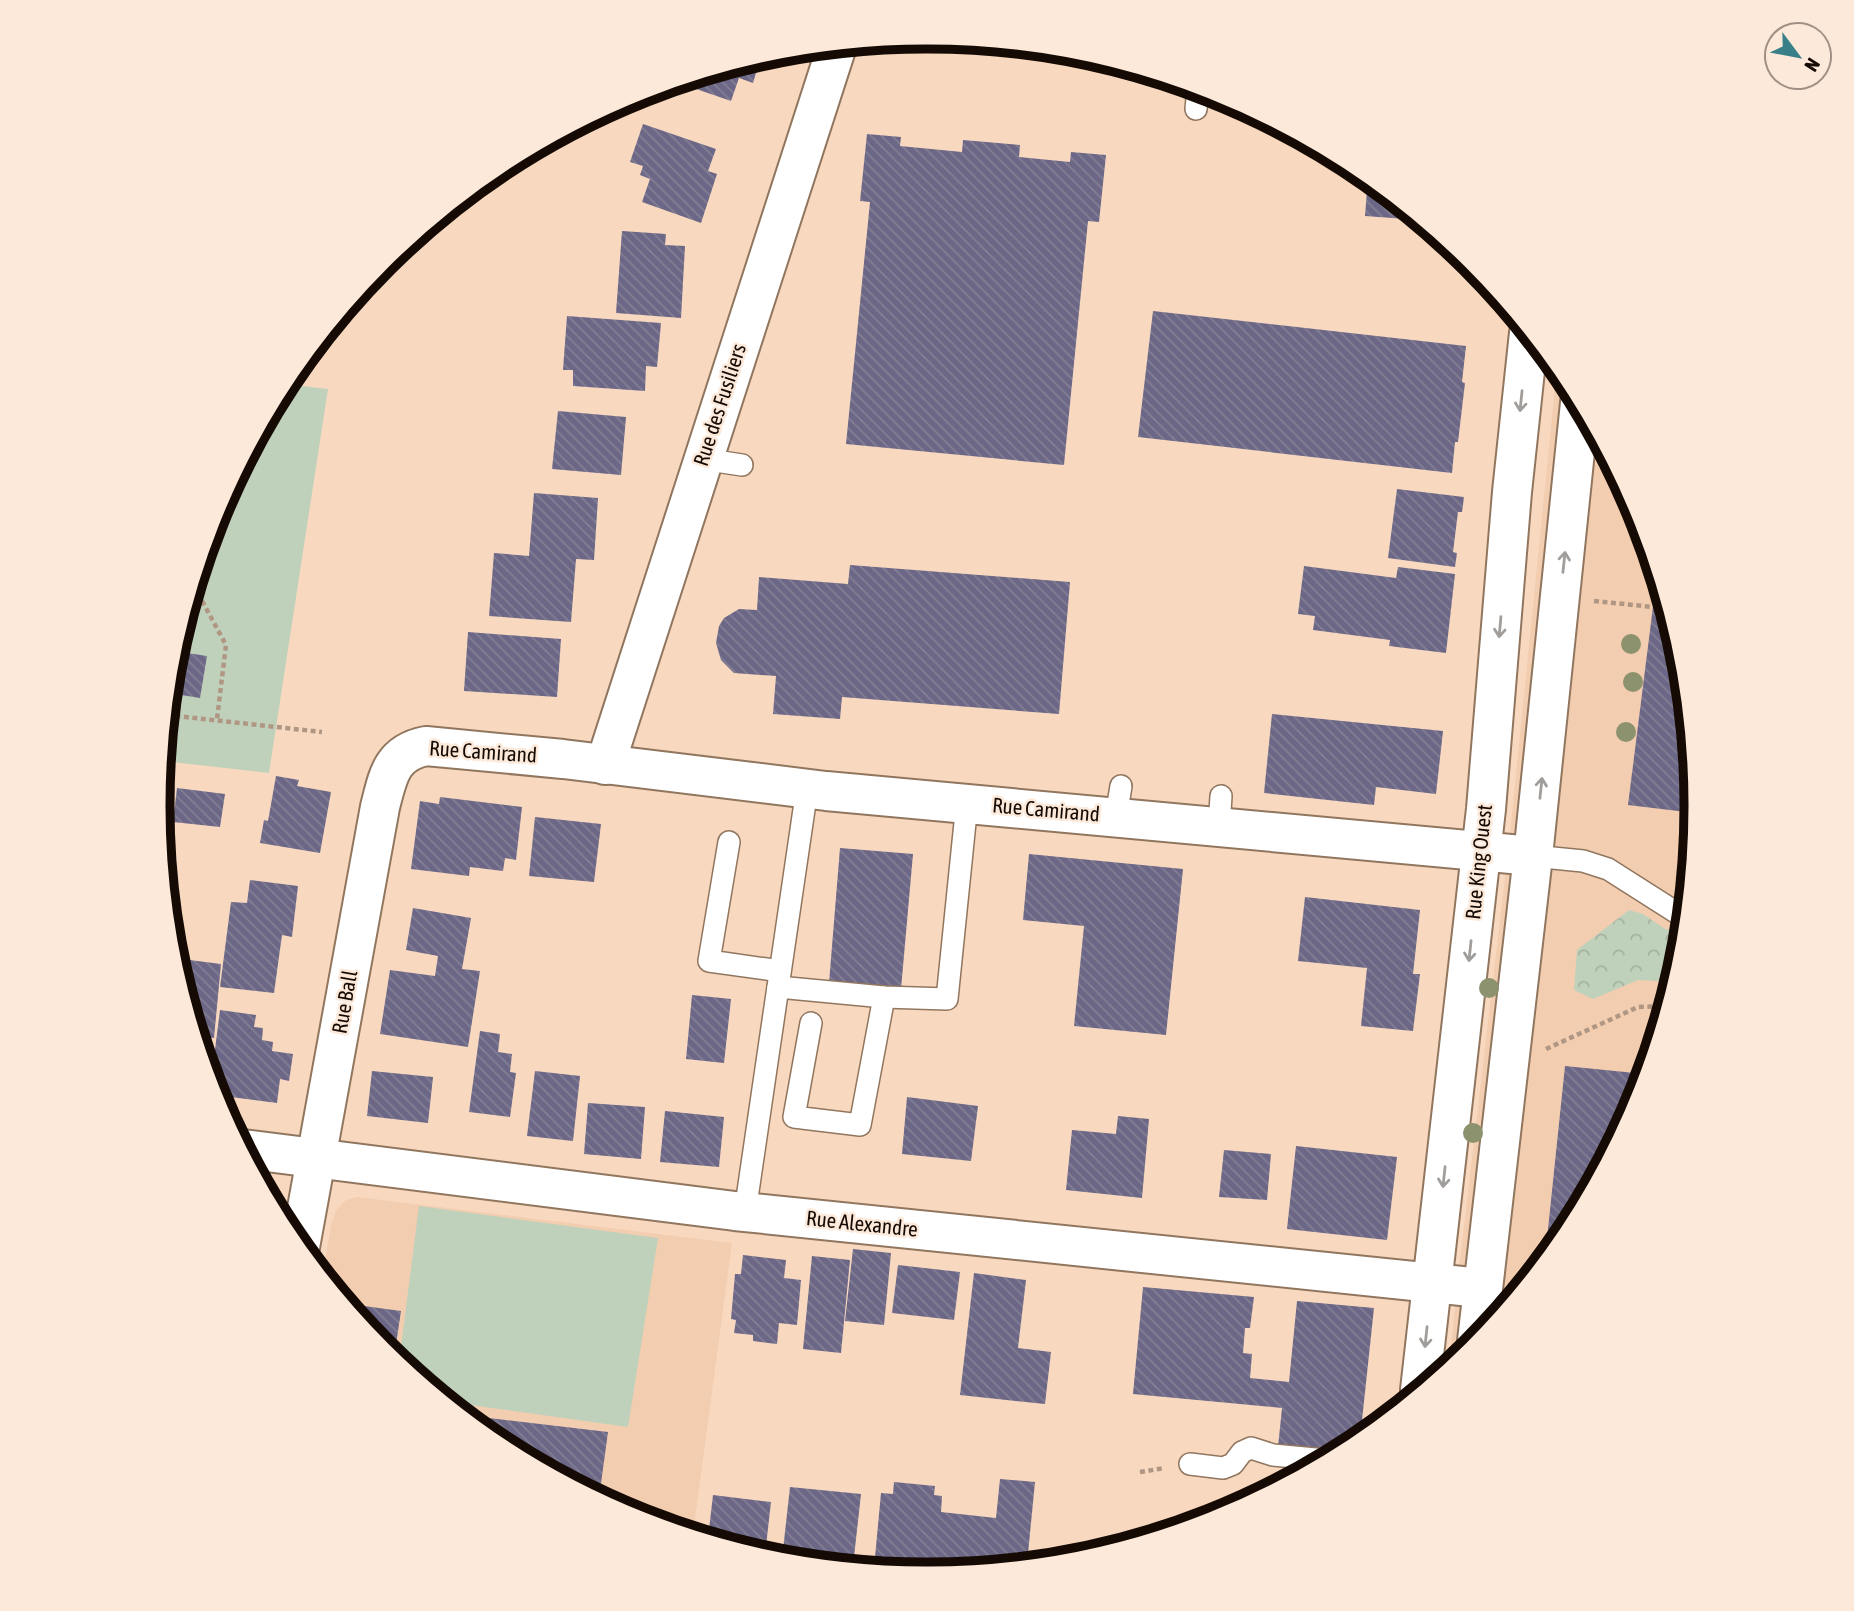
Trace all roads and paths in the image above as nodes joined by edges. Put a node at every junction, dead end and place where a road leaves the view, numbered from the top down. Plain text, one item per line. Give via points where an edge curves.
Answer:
1 (834, 55) edge
2 (1528, 346) edge
3 (1578, 421) edge
4 (702, 459) junction
5 (742, 465) dead end
6 (200, 597) edge
7 (1560, 598) junction
8 (1653, 607) dead end
9 (176, 716) edge
10 (217, 719) junction
11 (322, 732) dead end
12 (398, 760) joint
13 (605, 765) junction
14 (807, 789) junction
15 (967, 803) junction
16 (729, 842) dead end
17 (1481, 849) junction
18 (1533, 856) junction
19 (1676, 912) edge
20 (779, 979) junction
21 (884, 997) junction
22 (1656, 1006) edge
23 (811, 1023) dead end
24 (1508, 1066) junction
25 (255, 1151) edge
26 (317, 1159) junction
27 (745, 1212) junction
28 (303, 1233) edge
29 (1432, 1283) junction
30 (1481, 1288) junction
31 (1478, 1323) edge
32 (1421, 1378) edge
33 (1309, 1458) edge
34 (1190, 1464) dead end

1 - 4 street, Rue des Fusiliers
2 -> 17 street, Rue King Ouest
7 -> 3 street
4 - 5 lane
4 - 13 street, Rue des Fusiliers
6 - 10 path via 226,645
7 - 8 path
18 -> 7 street
9 - 10 path
10 - 11 path
12 - 13 street, Rue Camirand via 410,749 426,746
12 - 26 street, Rue Ball via 388,776 380,807
13 - 14 street, Rue Camirand
14 - 15 street, Rue Camirand
14 - 20 lane
15 - 17 street, Rue Camirand via 1119,801
15 - 21 lane via 947,999
16 - 20 lane via 709,961
17 - 18 street, Rue Camirand
17 -> 29 street, Rue King Ouest
18 - 19 lane, Rue Camirand via 1583,861 1608,869
18 - 24 street
20 - 21 lane
20 - 27 lane
21 - 23 lane via 860,1125 794,1117
22 - 24 path via 1638,1007
24 - 30 street
25 - 26 street, Rue Alexandre
26 - 27 street, Rue Alexandre
26 - 28 street, Rue Ball
27 - 29 street, Rue Alexandre
29 - 30 street, Rue Alexandre
29 -> 32 street, Rue King Ouest
30 - 31 street
33 - 34 lane via 1251,1448 1223,1468

